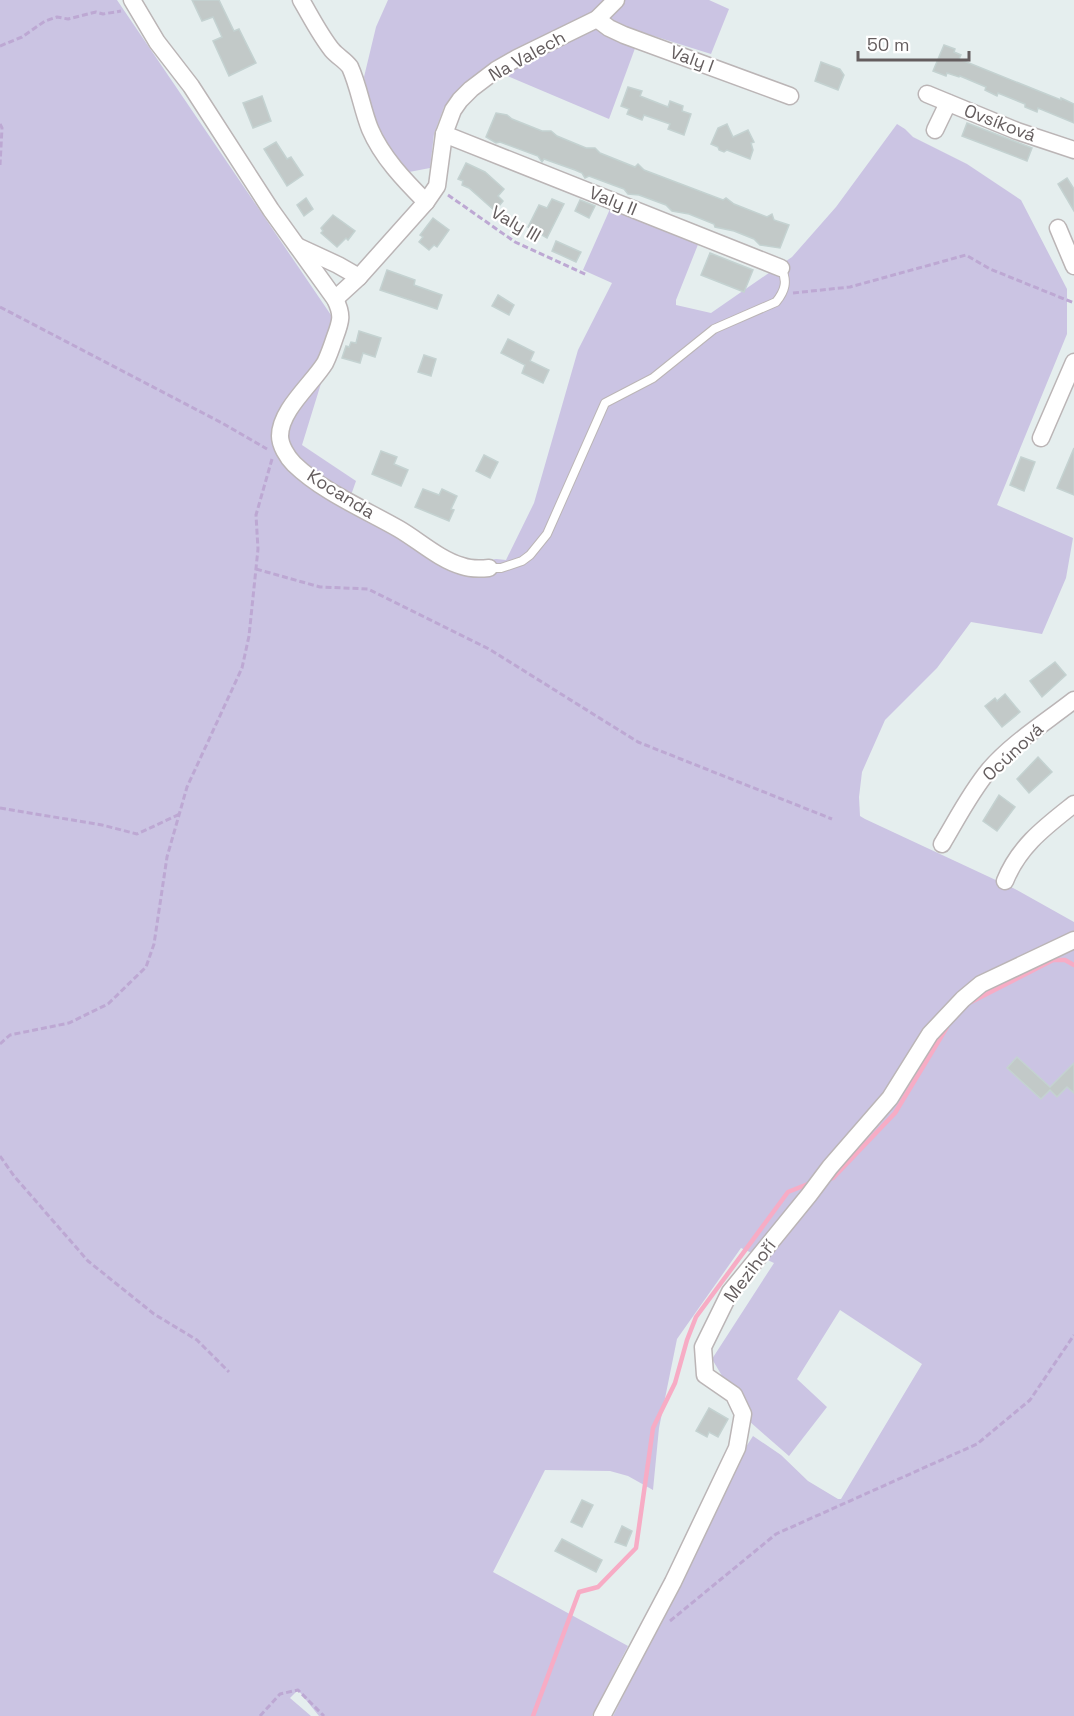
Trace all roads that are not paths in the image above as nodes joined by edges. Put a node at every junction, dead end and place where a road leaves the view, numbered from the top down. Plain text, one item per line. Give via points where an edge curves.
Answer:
1 (301, 0) edge
2 (616, 0) edge
3 (135, 4) edge
4 (597, 19) junction
5 (927, 94) dead end
6 (790, 96) dead end
7 (948, 103) junction
8 (935, 130) dead end
9 (444, 134) junction
10 (1074, 150) edge
11 (426, 202) junction
12 (1058, 228) dead end
13 (294, 244) junction
14 (1074, 266) edge
15 (781, 268) joint
16 (359, 277) junction
17 (335, 299) junction
18 (1074, 362) edge
19 (1041, 438) dead end
20 (489, 568) joint
21 (1074, 700) edge
22 (1074, 804) edge
23 (942, 844) dead end
24 (1005, 881) dead end
25 (1074, 940) edge
26 (602, 1716) edge

1 - 11 street via 337,57 350,67 377,143
2 - 4 street, Na Valech
3 - 13 street, Kocanda
4 - 6 street, Valy I via 624,35
4 - 9 street, Na Valech via 517,58 471,89 453,110
5 - 7 street, Ovsíková
7 - 8 street
7 - 10 street, Ovsíková
9 - 11 street, Na Valech via 437,186
9 - 15 street, Valy II
11 - 16 street, Na Valech
12 - 14 street
13 - 16 street
13 - 17 street, Kocanda
15 - 20 lane via 785,286 776,302 714,329 653,378 604,403 547,534 522,561
16 - 17 street, Na Valech
17 - 20 street, Kocanda via 341,310 339,328 324,364 288,412 280,434 284,450 293,463 332,492 445,559 460,566
18 - 19 street
21 - 23 street, Ocúnová via 991,768
22 - 24 street via 1025,846
25 - 26 street, Mezihoří via 981,984 963,999 930,1034 890,1098 730,1292 703,1347 705,1375 735,1395 743,1414 737,1448 673,1582

